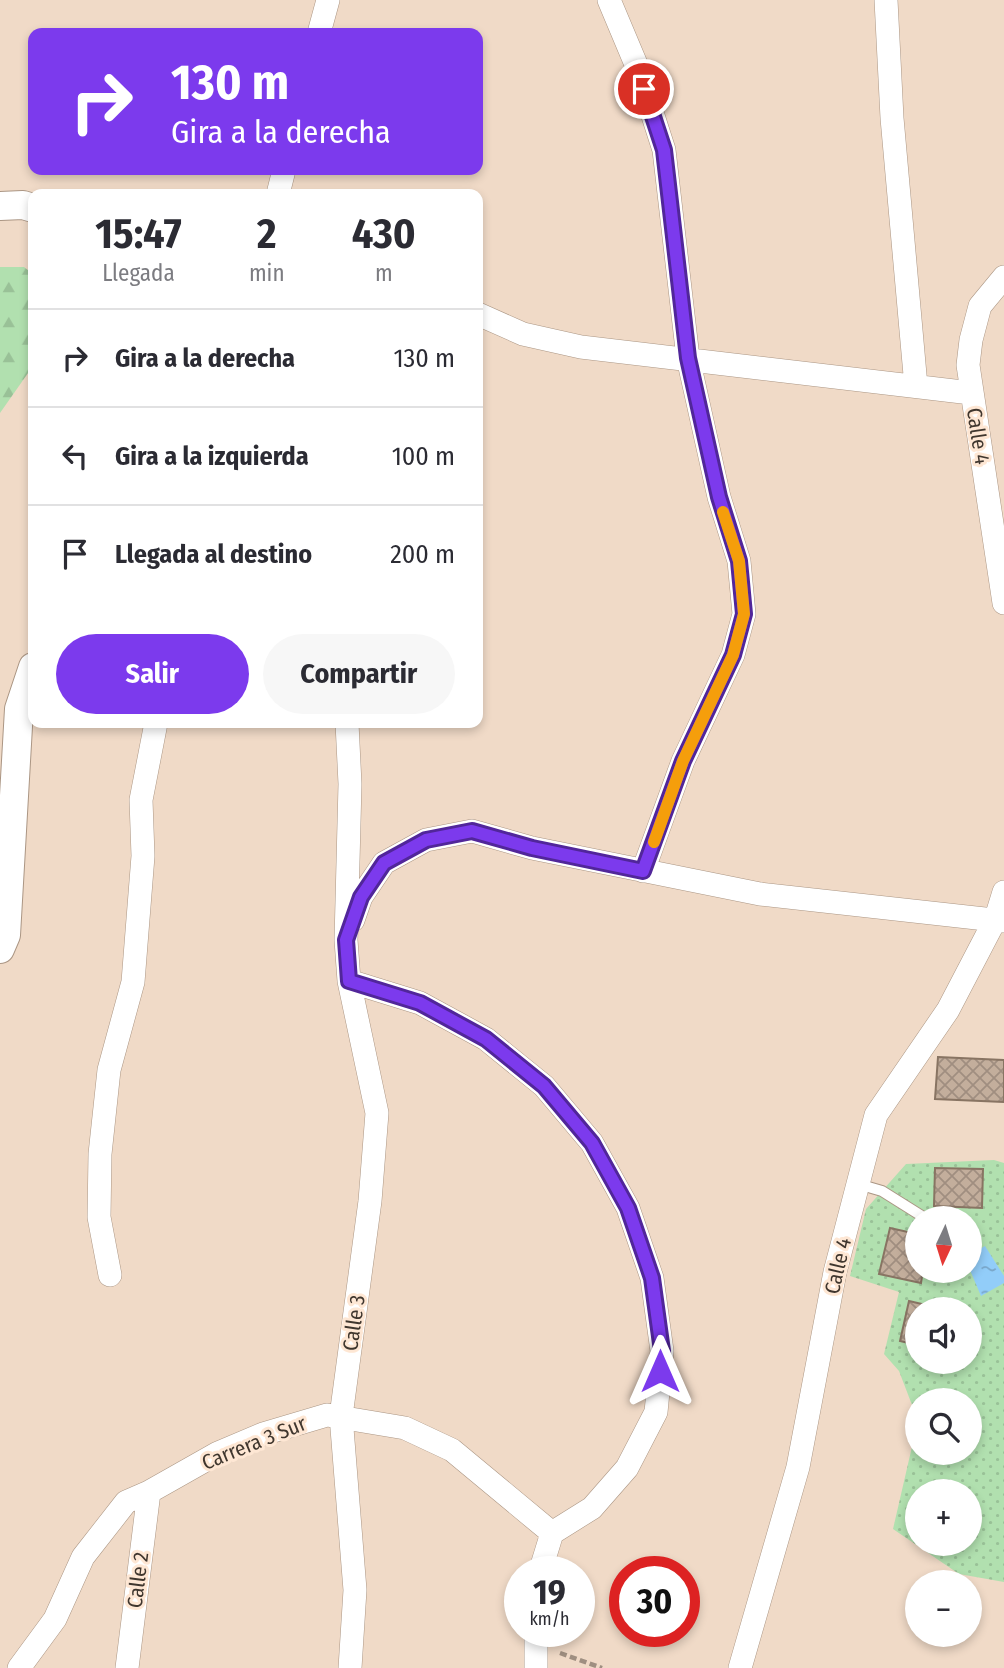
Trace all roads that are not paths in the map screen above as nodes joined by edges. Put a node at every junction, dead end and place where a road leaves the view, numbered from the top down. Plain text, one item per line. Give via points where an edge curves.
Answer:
1 (328, 0) edge
2 (609, 0) edge
3 (886, 0) edge
4 (320, 28) edge
5 (0, 206) edge
6 (28, 206) edge
7 (1004, 277) edge
8 (483, 316) edge
9 (688, 358) junction
10 (916, 386) junction
11 (971, 393) junction
12 (1004, 603) edge
13 (28, 682) edge
14 (155, 728) edge
15 (347, 728) edge
16 (643, 871) junction
17 (1004, 892) edge
18 (1000, 920) edge
19 (346, 940) junction
20 (0, 949) edge
21 (349, 981) junction
22 (858, 1184) junction
23 (906, 1206) edge
24 (110, 1275) dead end
25 (342, 1418) junction
26 (149, 1492) junction
27 (552, 1533) junction
28 (545, 1556) edge
29 (536, 1647) edge
30 (19, 1668) edge
31 (127, 1668) edge
32 (349, 1668) edge
33 (536, 1668) edge
34 (740, 1668) edge

1 - 4 street
2 - 9 street via 664,150
3 - 10 street
5 - 6 street
7 - 11 street, Calle 4 via 980,306 968,365
8 - 9 street via 523,334 581,347
9 - 10 street
9 - 16 street via 719,497 739,561 744,614 733,655 683,761
10 - 11 street
11 - 12 street, Calle 4
13 - 20 street via 19,709 6,935
14 - 24 street via 141,800 143,856 133,982 110,1070 100,1154 99,1217
15 - 19 street, Calle 3
16 - 18 street via 760,894
16 - 19 street via 472,831 426,840 384,863 361,897
17 - 18 street, Calle 4
18 - 22 street, Calle 4 via 948,1010 876,1115
19 - 21 street, Calle 3
21 - 25 street, Calle 3 via 377,1113
21 - 27 street via 420,1003 486,1039 544,1086 592,1143 628,1208 652,1278 662,1351 656,1412 627,1468 592,1508
22 - 23 lane via 882,1191
22 - 34 street, Calle 4 via 835,1272 798,1467
25 - 26 street, Carrera 3 Sur via 327,1415 263,1434
25 - 27 street, Carrera 3 Sur via 405,1428 452,1450
25 - 32 street, Calle 3 via 355,1590
26 - 30 street, Carrera 3 Sur via 126,1502 83,1557 55,1619
26 - 31 street, Calle 2
27 - 28 street
29 - 33 street

